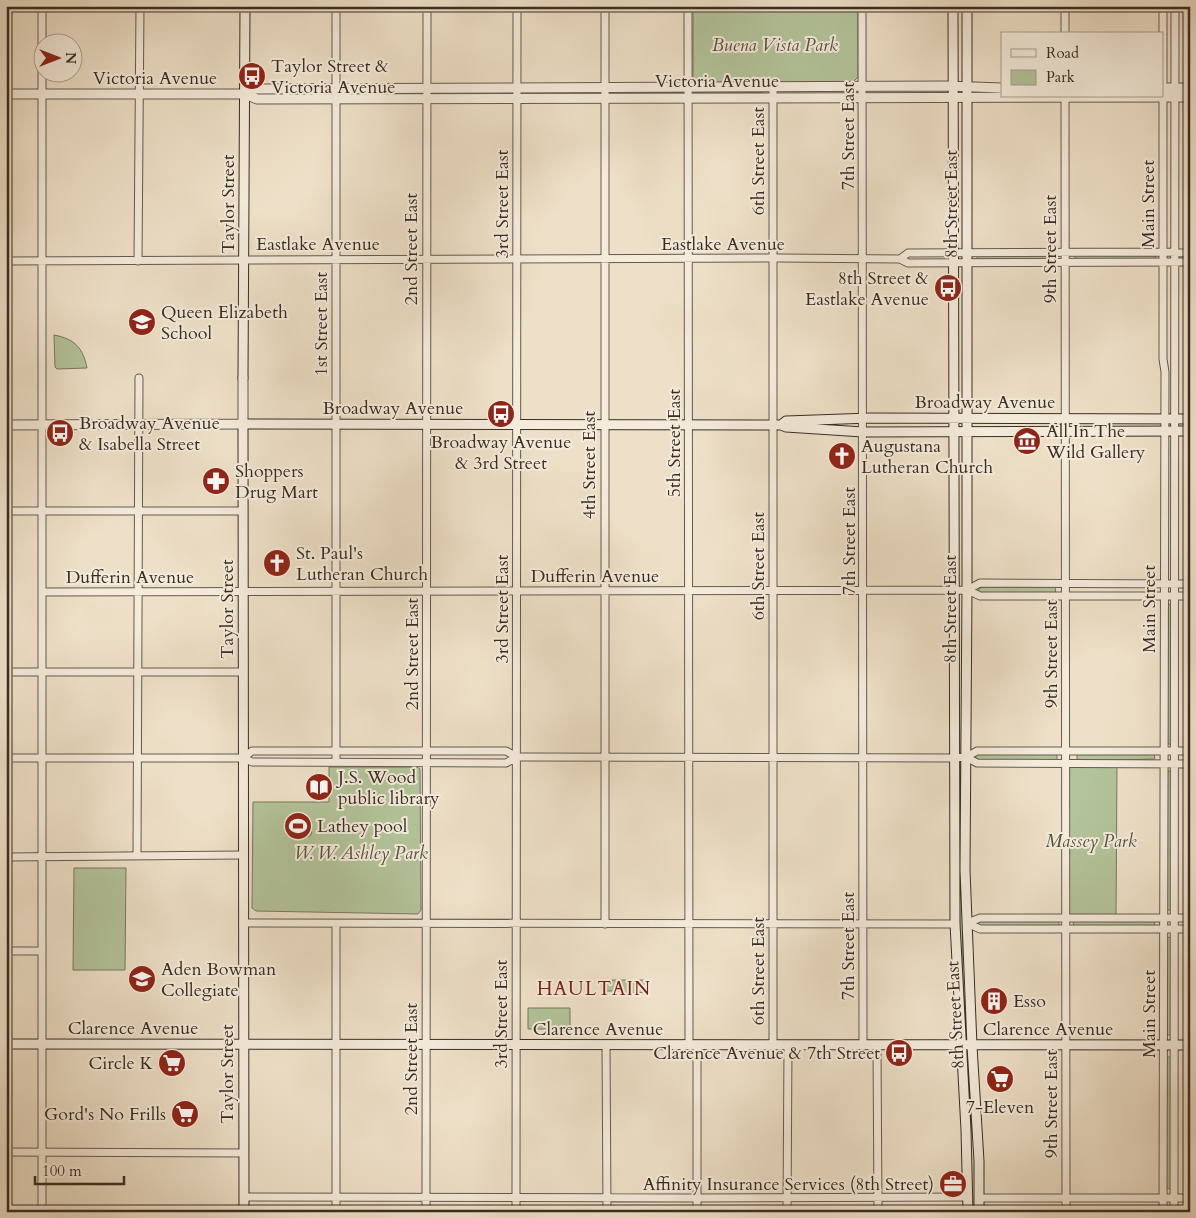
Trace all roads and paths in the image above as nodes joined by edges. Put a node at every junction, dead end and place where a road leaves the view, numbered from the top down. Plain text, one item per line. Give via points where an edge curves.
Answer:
1 (42, 6) edge
2 (140, 6) edge
3 (245, 6) edge
4 (336, 6) edge
5 (427, 6) edge
6 (517, 6) edge
7 (605, 6) edge
8 (688, 6) edge
9 (862, 6) edge
10 (953, 6) edge
11 (967, 6) edge
12 (1065, 6) edge
13 (1163, 6) edge
14 (1175, 6) edge
15 (1065, 32) edge
16 (1163, 32) edge
17 (863, 86) junction
18 (953, 86) junction
19 (689, 87) junction
20 (773, 87) junction
21 (336, 88) junction
22 (427, 88) junction
23 (517, 88) junction
24 (604, 88) junction
25 (1001, 88) edge
26 (1190, 88) edge
27 (1164, 91) edge
28 (967, 92) junction
29 (1175, 92) junction
30 (1001, 93) edge
31 (6, 94) edge
32 (42, 94) junction
33 (139, 94) junction
34 (245, 94) junction
35 (863, 96) junction
36 (773, 97) junction
37 (954, 97) junction
38 (1190, 97) edge
39 (426, 98) junction
40 (517, 98) junction
41 (604, 98) junction
42 (689, 98) junction
43 (1065, 98) edge
44 (1163, 98) edge
45 (336, 99) junction
46 (968, 252) junction
47 (1066, 252) junction
48 (1163, 252) junction
49 (954, 253) junction
50 (1175, 253) junction
51 (1190, 253) edge
52 (774, 258) junction
53 (244, 259) junction
54 (336, 259) junction
55 (426, 259) junction
56 (517, 259) junction
57 (604, 259) junction
58 (689, 259) junction
59 (863, 259) junction
60 (900, 259) junction
61 (6, 260) edge
62 (42, 260) junction
63 (138, 261) junction
64 (1174, 262) junction
65 (1190, 262) edge
66 (954, 263) junction
67 (968, 263) junction
68 (1065, 263) junction
69 (1163, 263) junction
70 (139, 378) dead end
71 (863, 418) junction
72 (954, 419) junction
73 (968, 419) junction
74 (1065, 419) junction
75 (1165, 419) junction
76 (1175, 419) junction
77 (1190, 419) edge
78 (243, 424) junction
79 (336, 424) junction
80 (426, 424) junction
81 (517, 424) junction
82 (604, 424) junction
83 (689, 424) junction
84 (6, 425) edge
85 (42, 425) junction
86 (139, 425) junction
87 (777, 425) junction
88 (1065, 430) junction
89 (954, 431) junction
90 (968, 431) junction
91 (1165, 431) junction
92 (1175, 431) junction
93 (1190, 431) edge
94 (863, 432) junction
95 (138, 510) junction
96 (6, 511) edge
97 (42, 511) junction
98 (243, 511) junction
99 (1066, 584) junction
100 (1164, 584) junction
101 (1175, 584) junction
102 (1190, 584) edge
103 (967, 590) junction
104 (243, 591) junction
105 (336, 591) junction
106 (427, 591) junction
107 (516, 591) junction
108 (604, 591) junction
109 (688, 591) junction
110 (773, 591) junction
111 (864, 591) junction
112 (954, 591) junction
113 (42, 592) junction
114 (137, 592) junction
115 (1066, 596) junction
116 (1164, 596) junction
117 (1175, 596) junction
118 (1190, 596) edge
119 (6, 672) edge
120 (42, 672) junction
121 (243, 672) junction
122 (138, 673) junction
123 (336, 751) junction
124 (426, 751) junction
125 (1066, 751) junction
126 (1163, 751) junction
127 (1175, 751) junction
128 (1190, 751) edge
129 (516, 757) junction
130 (604, 757) junction
131 (688, 757) junction
132 (773, 757) junction
133 (863, 757) junction
134 (966, 757) junction
135 (6, 758) edge
136 (42, 758) junction
137 (137, 758) junction
138 (243, 758) junction
139 (954, 758) junction
140 (336, 762) junction
141 (426, 762) junction
142 (1066, 763) junction
143 (1164, 764) junction
144 (1174, 764) junction
145 (1190, 764) edge
146 (137, 855) junction
147 (244, 855) junction
148 (6, 857) edge
149 (42, 857) junction
150 (1066, 917) junction
151 (1164, 918) junction
152 (1174, 918) junction
153 (1190, 918) edge
154 (244, 923) junction
155 (426, 923) junction
156 (967, 923) junction
157 (336, 924) junction
158 (517, 924) junction
159 (605, 924) junction
160 (688, 924) junction
161 (773, 924) junction
162 (862, 924) junction
163 (955, 924) junction
164 (1066, 929) junction
165 (1164, 929) junction
166 (1174, 929) junction
167 (1190, 929) edge
168 (6, 951) edge
169 (42, 951) junction
170 (6, 1044) edge
171 (42, 1044) junction
172 (426, 1044) junction
173 (244, 1045) junction
174 (336, 1045) junction
175 (516, 1045) junction
176 (606, 1045) junction
177 (693, 1045) junction
178 (773, 1045) junction
179 (788, 1045) junction
180 (960, 1045) junction
181 (1164, 1045) junction
182 (1174, 1045) junction
183 (1190, 1045) edge
184 (863, 1046) junction
185 (877, 1046) junction
186 (972, 1046) junction
187 (1066, 1046) junction
188 (6, 1152) edge
189 (42, 1152) junction
190 (244, 1153) junction
191 (244, 1197) junction
192 (336, 1197) junction
193 (426, 1197) junction
194 (516, 1197) junction
195 (607, 1197) junction
196 (968, 1197) junction
197 (697, 1198) junction
198 (787, 1198) junction
199 (878, 1198) junction
200 (979, 1198) junction
201 (1066, 1198) junction
202 (1164, 1198) junction
203 (1174, 1198) junction
204 (1190, 1198) edge
205 (42, 1212) edge
206 (244, 1212) edge
207 (336, 1212) edge
208 (426, 1212) edge
209 (516, 1212) edge
210 (607, 1212) edge
211 (697, 1212) edge
212 (787, 1212) edge
213 (878, 1212) edge
214 (968, 1212) edge
215 (979, 1212) edge
216 (1066, 1212) edge
217 (1164, 1212) edge
218 (1174, 1212) edge

1 - 32 street
2 - 33 street
3 - 34 main road, Taylor Street
4 - 21 street, 1st Street East
5 - 22 street, 2nd Street East
6 - 23 street, 3rd Street East
7 - 24 street, 4th Street East
8 - 19 street, 5th Street East
9 - 17 street, 7th Street East
10 - 18 main road, 8th Street East
11 - 28 main road, 8th Street East
12 - 15 street
13 - 16 street, Main Street
14 - 29 street, Main Street
17 - 18 main road, Victoria Avenue
17 - 20 main road, Victoria Avenue
17 - 35 street, 7th Street East
18 - 28 main road, Victoria Avenue
18 - 37 main road, 8th Street East
19 - 20 main road, Victoria Avenue
19 - 24 main road, Victoria Avenue
19 - 42 street, 5th Street East
20 - 36 street, 6th Street East
21 - 22 main road, Victoria Avenue
21 - 34 main road, Victoria Avenue via 256,88
21 - 45 street, 1st Street East
22 - 23 main road, Victoria Avenue
22 - 39 street, 2nd Street East
23 - 24 main road, Victoria Avenue
23 - 40 street, 3rd Street East
24 - 41 street, 4th Street East
25 - 28 main road, Victoria Avenue
26 - 29 main road, Victoria Avenue
27 - 29 main road, Victoria Avenue
28 - 30 main road, Victoria Avenue
28 - 37 main road, Victoria Avenue
28 - 46 main road, 8th Street East
29 - 38 main road, Victoria Avenue
29 - 50 street, Main Street
31 - 32 main road, Victoria Avenue
32 - 33 main road, Victoria Avenue
32 - 62 street
33 - 34 main road, Victoria Avenue
33 - 63 street
34 - 45 main road, Victoria Avenue via 256,99
34 - 53 main road, Taylor Street
35 - 36 main road, Victoria Avenue
35 - 37 main road, Victoria Avenue
35 - 59 street, 7th Street East
36 - 42 main road, Victoria Avenue
36 - 52 street, 6th Street East
37 - 49 main road, 8th Street East
39 - 40 main road, Victoria Avenue
39 - 45 main road, Victoria Avenue
39 - 55 street, 2nd Street East
40 - 41 main road, Victoria Avenue
40 - 56 street, 3rd Street East
41 - 42 main road, Victoria Avenue
41 - 57 street, 4th Street East
42 - 58 street, 5th Street East
43 - 47 street, 9th Street East
44 - 48 street, Main Street
45 - 54 street, 1st Street East
46 - 47 street, Eastlake Avenue
46 - 49 street, Eastlake Avenue
46 - 67 main road, 8th Street East
47 - 48 street, Eastlake Avenue
47 - 68 street, 9th Street East
48 - 50 street, Eastlake Avenue
48 - 69 street, Main Street
49 - 60 street, Eastlake Avenue via 908,253
49 - 66 main road, 8th Street East
50 - 51 street, Eastlake Avenue
50 - 64 street, Main Street
52 - 58 street, Eastlake Avenue
52 - 59 street, Eastlake Avenue
52 - 87 street, 6th Street East
53 - 54 street, Eastlake Avenue
53 - 63 street, Eastlake Avenue
53 - 78 main road, Taylor Street
54 - 55 street, Eastlake Avenue
54 - 79 street, 1st Street East
55 - 56 street, Eastlake Avenue
55 - 80 street, 2nd Street East
56 - 57 street, Eastlake Avenue
56 - 81 street, 3rd Street East
57 - 58 street, Eastlake Avenue
57 - 82 street, 4th Street East
58 - 83 street, 5th Street East
59 - 60 street, Eastlake Avenue
59 - 71 street, 7th Street East
60 - 66 street, Eastlake Avenue via 908,263
61 - 62 street, Eastlake Avenue
62 - 63 street, Eastlake Avenue
62 - 85 street
64 - 65 street, Eastlake Avenue
64 - 69 street, Eastlake Avenue
64 - 76 street, Main Street
66 - 67 street, Eastlake Avenue
66 - 72 main road, 8th Street East
67 - 68 street, Eastlake Avenue
67 - 73 main road, 8th Street East
68 - 69 street, Eastlake Avenue
68 - 74 street, 9th Street East
69 - 75 street, Main Street
70 - 86 street
71 - 72 main road, Broadway Avenue
71 - 87 main road, Broadway Avenue via 786,421
71 - 94 street, 7th Street East
72 - 73 main road, Broadway Avenue
72 - 89 main road, 8th Street East
73 - 74 main road, Broadway Avenue
73 - 90 main road, 8th Street East
74 - 75 main road, Broadway Avenue
74 - 88 street, 9th Street East
75 - 76 main road, Broadway Avenue
75 - 91 street, Main Street
76 - 77 main road, Broadway Avenue
76 - 92 street, Main Street
78 - 79 main road, Broadway Avenue
78 - 86 main road, Broadway Avenue
78 - 98 main road, Taylor Street
79 - 80 main road, Broadway Avenue
79 - 105 street, 1st Street East
80 - 81 main road, Broadway Avenue
80 - 106 street, 2nd Street East
81 - 82 main road, Broadway Avenue
81 - 107 street, 3rd Street East
82 - 83 main road, Broadway Avenue
82 - 108 street, 4th Street East
83 - 87 main road, Broadway Avenue
83 - 109 street, 5th Street East
84 - 85 main road, Broadway Avenue
85 - 86 main road, Broadway Avenue
85 - 97 street
86 - 95 street
87 - 94 main road, Broadway Avenue
87 - 110 street, 6th Street East
88 - 90 main road, Broadway Avenue
88 - 91 main road, Broadway Avenue
88 - 99 street, 9th Street East
89 - 90 main road, Broadway Avenue
89 - 94 main road, Broadway Avenue
89 - 112 main road, 8th Street East
90 - 103 main road, 8th Street East
91 - 92 main road, Broadway Avenue
91 - 100 street, Main Street
92 - 93 main road, Broadway Avenue
92 - 101 street, Main Street
94 - 111 street, 7th Street East
95 - 97 street
95 - 98 street
95 - 114 street
96 - 97 street
97 - 113 street
98 - 104 main road, Taylor Street
99 - 100 street, Dufferin Avenue
99 - 103 street, Dufferin Avenue via 980,583
99 - 115 street, 9th Street East
100 - 101 street, Dufferin Avenue
100 - 116 street, Main Street
101 - 102 street, Dufferin Avenue
101 - 117 street, Main Street
103 - 112 street, Dufferin Avenue
103 - 115 street, Dufferin Avenue via 980,596
103 - 134 main road, 8th Street East
104 - 105 street, Dufferin Avenue
104 - 114 street, Dufferin Avenue
104 - 121 main road, Taylor Street
105 - 106 street, Dufferin Avenue
105 - 123 street, 1st Street East
106 - 107 street, Dufferin Avenue
106 - 124 street, 2nd Street East
107 - 108 street, Dufferin Avenue
107 - 129 street, 3rd Street East
108 - 109 street, Dufferin Avenue
108 - 130 street, 4th Street East
109 - 110 street, Dufferin Avenue
109 - 131 street, 5th Street East
110 - 111 street, Dufferin Avenue
110 - 132 street, 6th Street East
111 - 112 street, Dufferin Avenue
111 - 133 street, 7th Street East
112 - 139 main road, 8th Street East
113 - 114 street, Dufferin Avenue
113 - 120 street
114 - 122 street
115 - 116 street, Dufferin Avenue
115 - 125 street, 9th Street East
116 - 117 street, Dufferin Avenue
116 - 126 street, Main Street
117 - 118 street, Dufferin Avenue
117 - 127 street, Main Street
119 - 120 street
120 - 122 street
120 - 136 street
121 - 122 street
121 - 138 main road, Taylor Street
122 - 137 street
123 - 124 street
123 - 138 street via 252,751
123 - 140 street, 1st Street East
124 - 129 street via 506,751
124 - 141 street, 2nd Street East
125 - 126 street
125 - 134 street via 977,751
125 - 142 street, 9th Street East
126 - 127 street
126 - 143 street, Main Street
127 - 128 street
127 - 144 street, Main Street
129 - 130 street
129 - 141 street via 506,762
129 - 158 street, 3rd Street East
130 - 131 street
130 - 159 street, 4th Street East
131 - 132 street
131 - 160 street, 5th Street East
132 - 133 street
132 - 161 street, 6th Street East
133 - 139 street
133 - 162 street, 7th Street East
134 - 139 street
134 - 142 street via 977,763
134 - 156 main road, 8th Street East
135 - 136 street
136 - 137 street
136 - 149 street
137 - 138 street
137 - 146 street
138 - 140 street via 252,762
138 - 147 main road, Taylor Street
139 - 163 main road, 8th Street East
140 - 141 street
141 - 155 street, 2nd Street East
142 - 143 street
142 - 150 street, 9th Street East
143 - 144 street
143 - 151 street, Main Street
144 - 145 street
144 - 152 street, Main Street
146 - 147 street
146 - 149 street
147 - 154 main road, Taylor Street
148 - 149 street
149 - 169 street
150 - 151 street
150 - 156 street via 980,918
150 - 164 street, 9th Street East
151 - 152 street
151 - 165 street, Main Street
152 - 153 street
152 - 166 street, Main Street
154 - 157 street
154 - 173 main road, Taylor Street
155 - 157 street
155 - 158 street
155 - 172 street, 2nd Street East
156 - 164 street via 980,928
156 - 186 main road, 8th Street East
157 - 174 street
158 - 159 street
158 - 175 street, 3rd Street East
159 - 160 street
160 - 161 street
160 - 177 street, 5th Street East
161 - 162 street
161 - 178 street, 6th Street East
162 - 163 street
162 - 184 street, 7th Street East
163 - 180 main road, 8th Street East
164 - 165 street
164 - 187 street, 9th Street East
165 - 166 street
165 - 181 street, Main Street
166 - 167 street
166 - 182 street, Main Street
168 - 169 street
169 - 171 street
170 - 171 main road, Clarence Avenue
171 - 173 main road, Clarence Avenue
171 - 189 street
172 - 174 main road, Clarence Avenue
172 - 175 main road, Clarence Avenue
172 - 193 street, 2nd Street East
173 - 174 main road, Clarence Avenue
173 - 190 main road, Taylor Street
174 - 192 street
175 - 176 main road, Clarence Avenue
175 - 194 street, 3rd Street East
176 - 177 main road, Clarence Avenue
176 - 195 street
177 - 178 main road, Clarence Avenue
177 - 197 street, 5th Street East
178 - 179 main road, Clarence Avenue
179 - 184 main road, Clarence Avenue
179 - 198 street
180 - 185 main road, Clarence Avenue
180 - 186 main road, Clarence Avenue
180 - 196 main road, 8th Street East
181 - 182 main road, Clarence Avenue
181 - 187 main road, Clarence Avenue
181 - 202 street, Main Street
182 - 183 main road, Clarence Avenue
182 - 203 street, Main Street
184 - 185 main road, Clarence Avenue
185 - 199 street
186 - 187 main road, Clarence Avenue
186 - 200 main road, 8th Street East
187 - 201 street, 9th Street East
188 - 189 street
189 - 190 street
189 - 205 street
190 - 191 main road, Taylor Street
191 - 192 street
191 - 206 main road, Taylor Street
192 - 193 street
192 - 207 street
193 - 194 street
193 - 208 street, 2nd Street East
194 - 195 street
194 - 209 street, 3rd Street East
195 - 197 street
195 - 210 street
196 - 199 street
196 - 214 main road, 8th Street East
197 - 198 street
197 - 211 street, 5th Street East
198 - 199 street
198 - 212 street
199 - 213 street
200 - 201 street
200 - 215 main road, 8th Street East
201 - 202 street
201 - 216 street, 9th Street East
202 - 203 street
202 - 217 street, Main Street
203 - 204 street
203 - 218 street, Main Street

